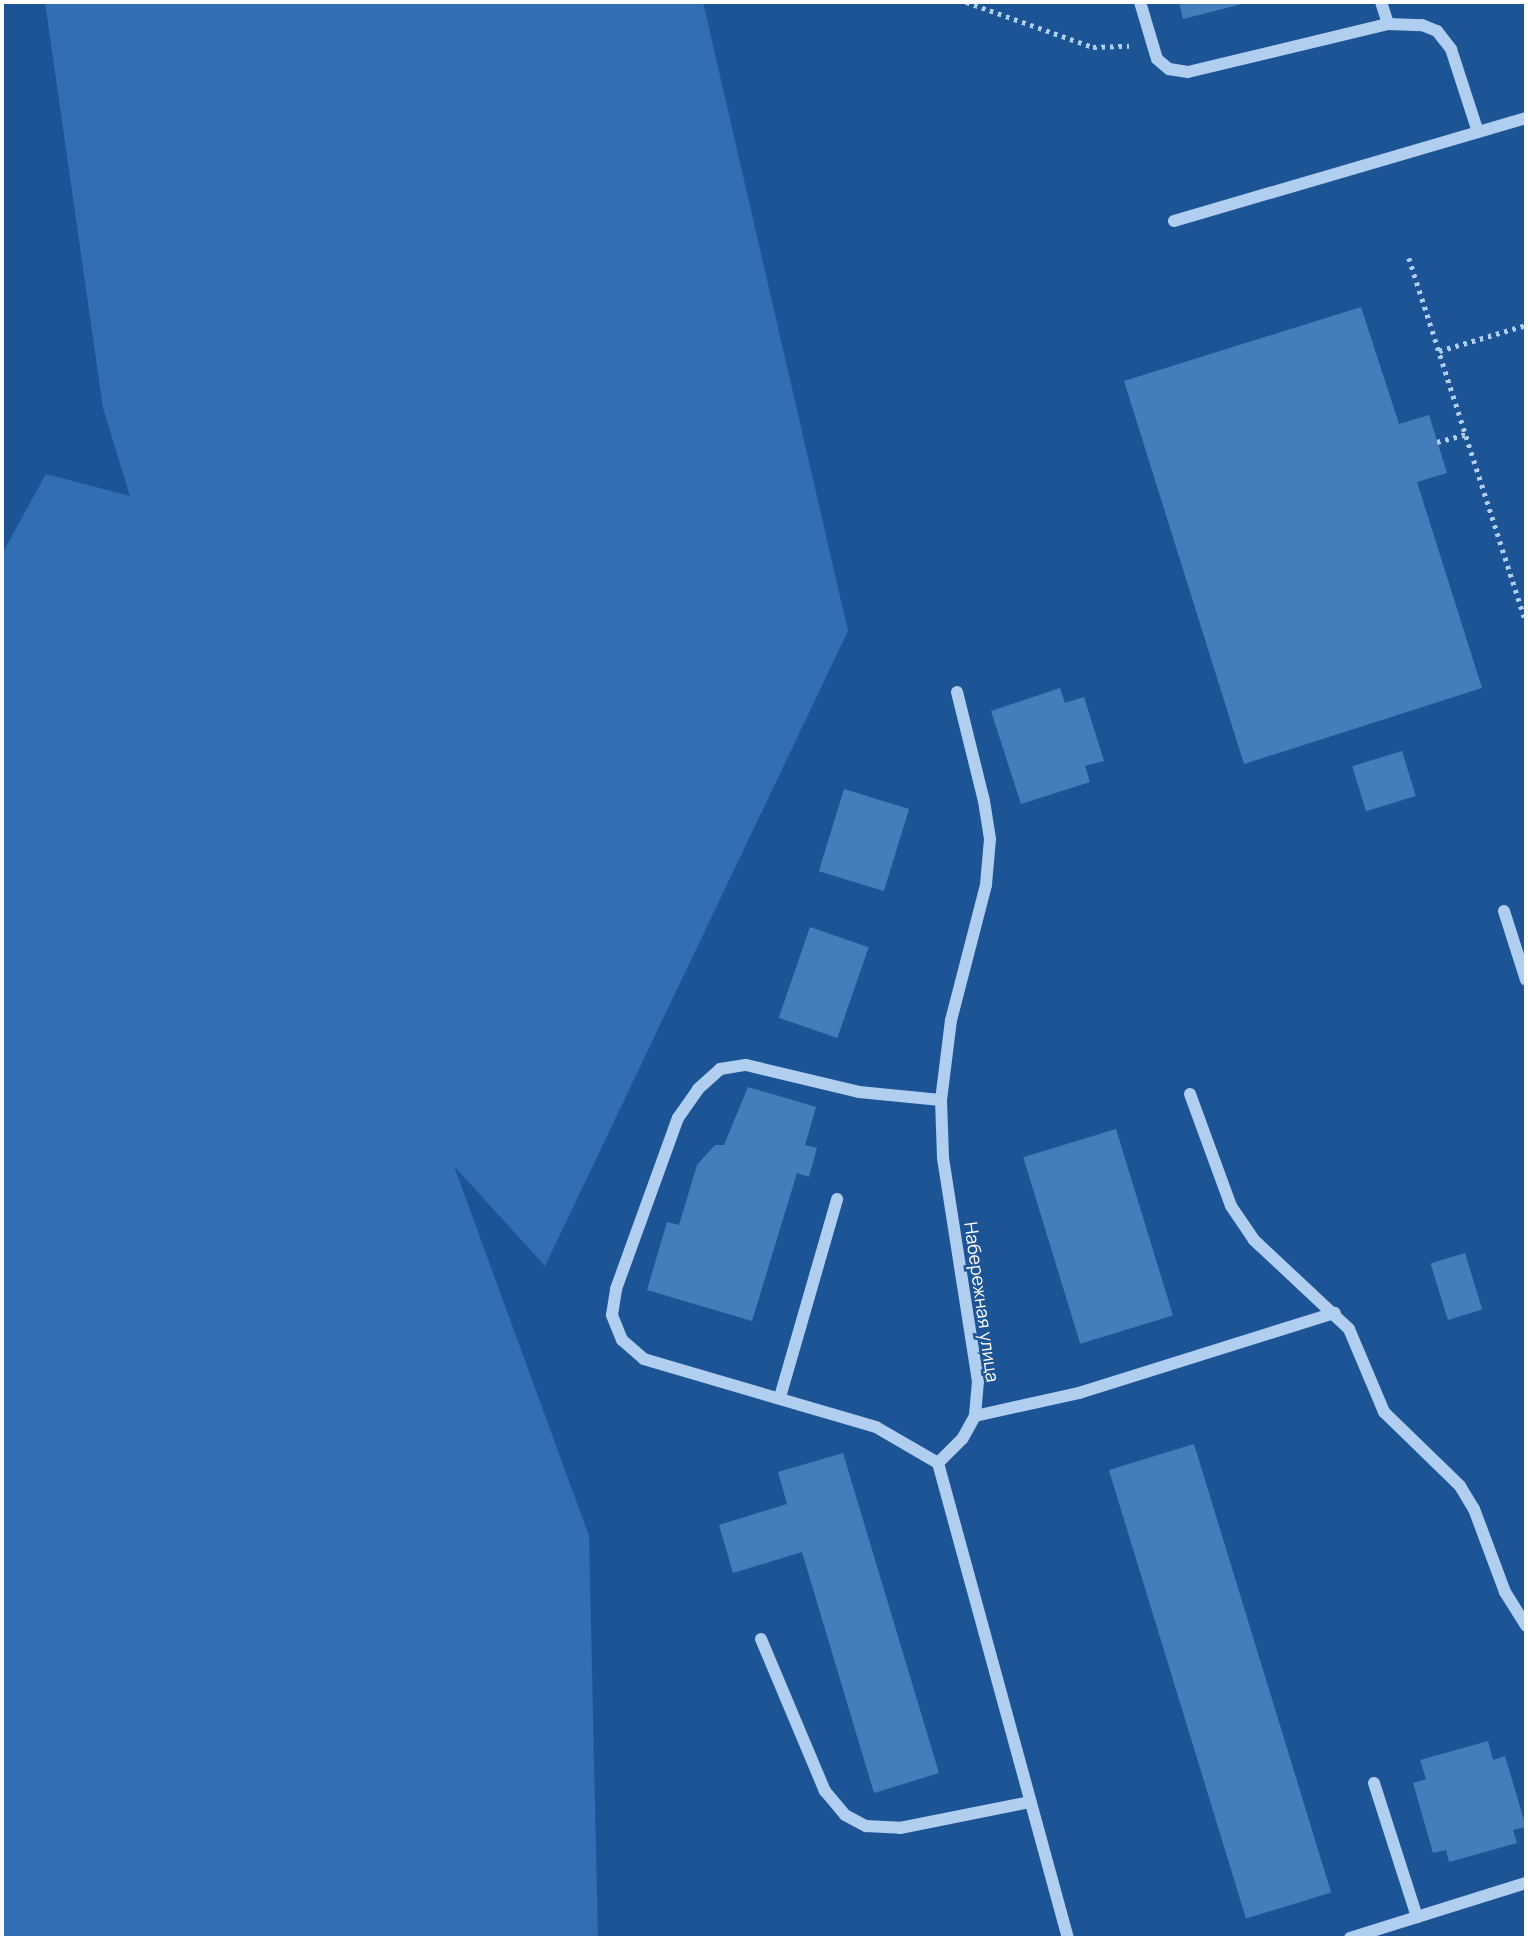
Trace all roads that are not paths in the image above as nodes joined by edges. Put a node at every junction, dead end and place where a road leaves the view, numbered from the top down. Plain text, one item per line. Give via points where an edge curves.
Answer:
1 (1140, 2) edge
2 (1381, 2) edge
3 (1388, 24) junction
4 (1526, 118) edge
5 (1478, 132) junction
6 (1174, 221) dead end
7 (957, 692) dead end
8 (1504, 911) dead end
9 (1526, 980) edge
10 (1190, 1094) dead end
11 (942, 1100) junction
12 (837, 1199) dead end
13 (1335, 1313) junction
14 (780, 1397) junction
15 (975, 1416) junction
16 (939, 1463) junction
17 (1526, 1626) edge
18 (761, 1639) dead end
19 (1374, 1783) dead end
20 (1030, 1802) junction
21 (1526, 1882) edge
22 (1417, 1917) junction
23 (1068, 1938) edge
24 (1350, 1938) edge

1 - 3 street via 1157,59 1169,69 1188,72
2 - 3 street
3 - 5 street via 1422,25 1437,31 1451,49
4 - 5 street
5 - 6 street
7 - 11 street, Набережная улица via 990,839 986,885 951,1020
8 - 9 street
10 - 13 street via 1231,1206 1254,1240
11 - 14 street via 859,1092 746,1065 720,1069 698,1088 678,1118 616,1289 612,1315 622,1340 644,1359
11 - 15 street, Набережная улица via 943,1158 978,1381
12 - 14 street
13 - 15 street via 1079,1394
13 - 17 street via 1349,1329 1384,1412 1467,1497 1506,1592
14 - 16 street via 876,1427
15 - 16 street, Набережная улица
16 - 20 street
18 - 20 street via 825,1791 845,1815 866,1826 900,1828
19 - 22 street
20 - 23 street
21 - 22 street
22 - 24 street

